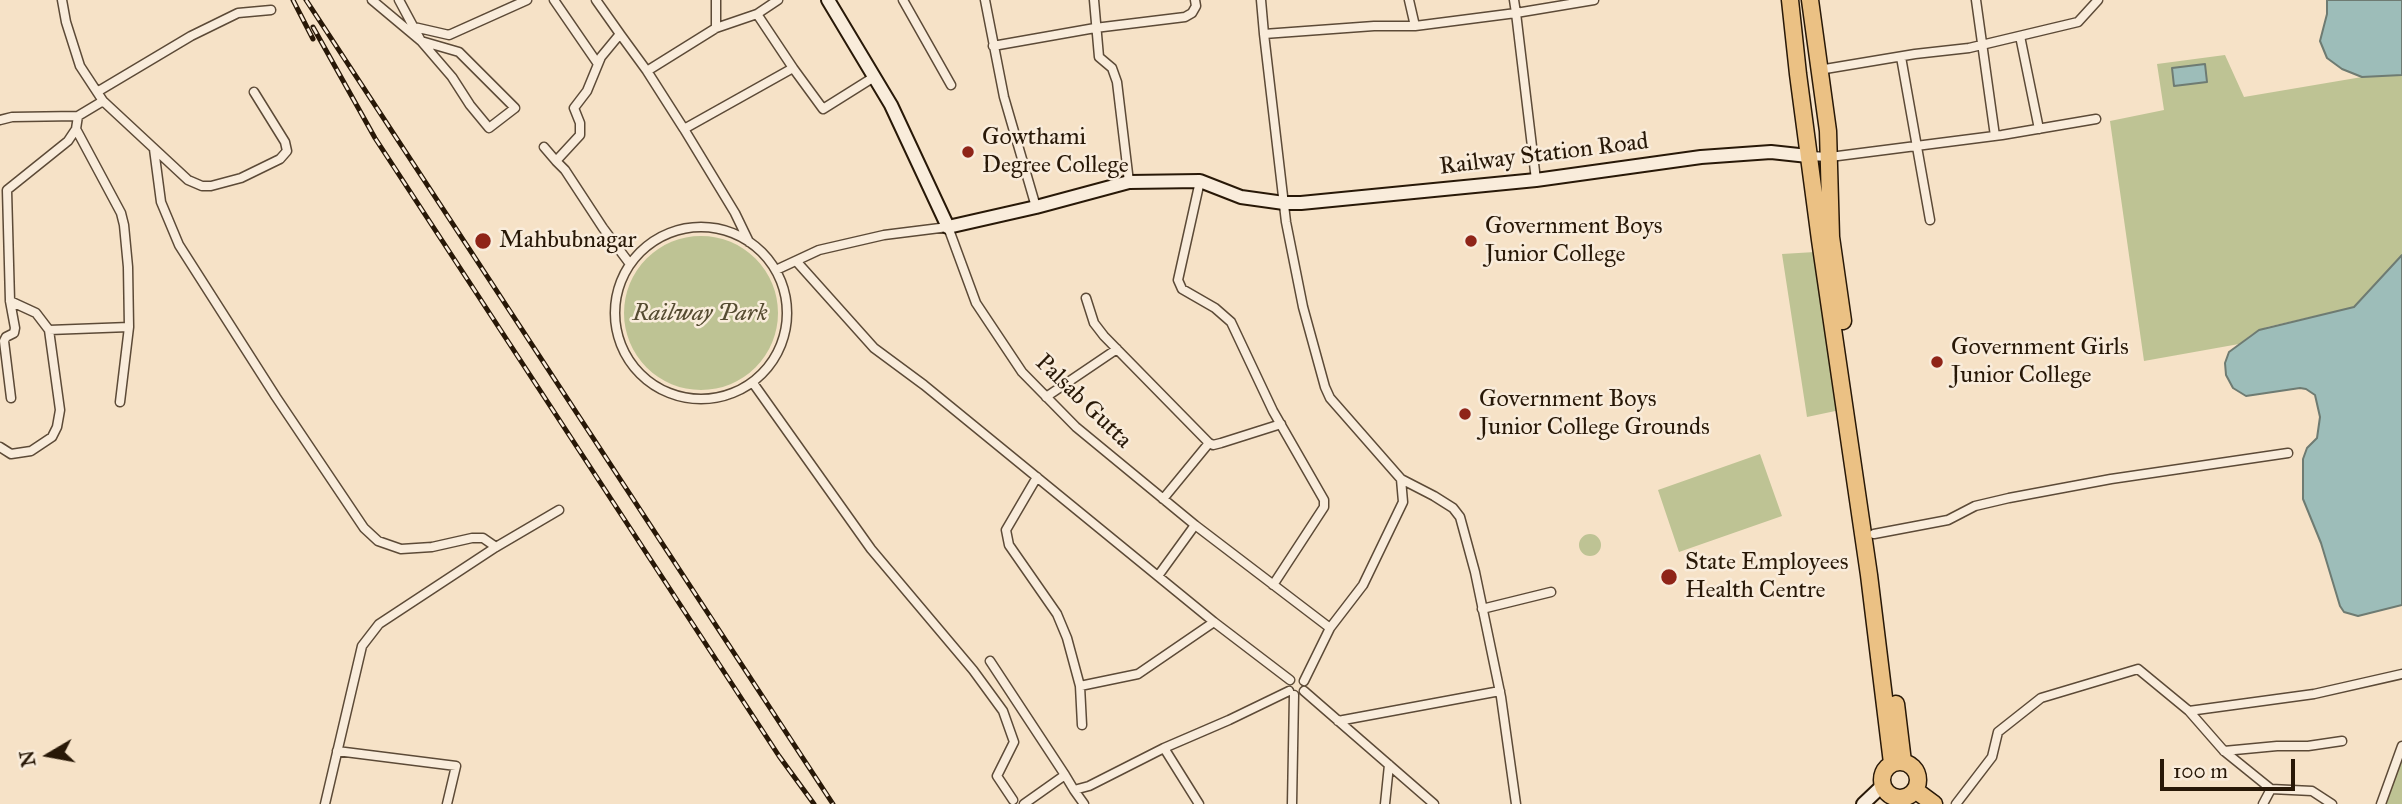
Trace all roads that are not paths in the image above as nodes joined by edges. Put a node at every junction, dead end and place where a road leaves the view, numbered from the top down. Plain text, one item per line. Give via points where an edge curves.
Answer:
1 (62, 0) edge
2 (372, 0) edge
3 (399, 0) edge
4 (527, 0) edge
5 (554, 0) edge
6 (716, 0) edge
7 (778, 0) edge
8 (828, 0) edge
9 (903, 0) edge
10 (985, 0) edge
11 (1094, 0) edge
12 (1195, 0) edge
13 (1261, 0) edge
14 (1409, 0) edge
15 (1514, 0) edge
16 (1594, 0) edge
17 (1790, 0) edge
18 (1810, 0) edge
19 (1976, 0) edge
20 (2098, 0) edge
21 (599, 1) edge
22 (271, 10) dead end
23 (1516, 13) junction
24 (757, 14) junction
25 (1415, 26) junction
26 (414, 27) junction
27 (716, 28) junction
28 (1096, 28) junction
29 (620, 34) junction
30 (1264, 34) junction
31 (2020, 36) junction
32 (421, 41) junction
33 (1982, 45) junction
34 (993, 46) junction
35 (1901, 57) junction
36 (598, 64) junction
37 (793, 68) junction
38 (1819, 70) junction
39 (647, 71) junction
40 (874, 77) junction
41 (951, 85) dead end
42 (97, 92) junction
43 (254, 92) dead end
44 (103, 101) junction
45 (78, 116) junction
46 (2096, 119) dead end
47 (0, 120) edge
48 (76, 129) junction
49 (2039, 129) junction
50 (684, 130) junction
51 (1995, 136) junction
52 (1915, 145) junction
53 (544, 146) dead end
54 (154, 149) junction
55 (1808, 156) junction
56 (1830, 157) junction
57 (556, 161) junction
58 (1536, 180) junction
59 (1200, 181) junction
60 (1129, 182) junction
61 (7, 190) junction
62 (0, 197) edge
63 (1284, 203) junction
64 (1036, 207) junction
65 (1930, 220) dead end
66 (948, 227) junction
67 (749, 242) junction
68 (797, 262) junction
69 (631, 264) junction
70 (776, 270) junction
71 (1086, 298) dead end
72 (10, 301) junction
73 (129, 327) junction
74 (49, 330) junction
75 (1117, 349) junction
76 (753, 383) junction
77 (1046, 397) junction
78 (11, 398) dead end
79 (120, 402) dead end
80 (1281, 424) junction
81 (1209, 443) junction
82 (0, 447) edge
83 (2288, 453) dead end
84 (1037, 477) junction
85 (1401, 479) junction
86 (1163, 499) junction
87 (559, 510) dead end
88 (1195, 526) junction
89 (1874, 534) junction
90 (496, 547) junction
91 (1158, 576) junction
92 (1273, 585) junction
93 (1551, 592) dead end
94 (1482, 609) junction
95 (1214, 622) junction
96 (1330, 628) junction
97 (990, 661) dead end
98 (2402, 674) edge
99 (1290, 680) junction
100 (1304, 681) junction
101 (1080, 685) junction
102 (1304, 691) junction
103 (1500, 691) junction
104 (1291, 693) junction
105 (2189, 711) junction
106 (1338, 721) junction
107 (1082, 725) dead end
108 (2342, 741) dead end
109 (2402, 746) edge
110 (1164, 748) junction
111 (337, 751) junction
112 (2224, 751) junction
113 (1897, 762) junction
114 (1389, 765) junction
115 (1065, 775) junction
116 (1882, 786) junction
117 (2271, 789) junction
118 (1074, 790) junction
119 (1915, 796) edge
120 (1013, 800) dead end
121 (325, 804) edge
122 (447, 804) edge
123 (1024, 804) edge
124 (1084, 804) edge
125 (1199, 804) edge
126 (1292, 804) edge
127 (1385, 804) edge
128 (1434, 804) edge
129 (1516, 804) edge
130 (1863, 804) edge
131 (1934, 804) edge
132 (1956, 804) edge
133 (2263, 804) edge
134 (2332, 804) edge
135 (2381, 804) edge

1 - 42 street via 80,66
2 - 32 street
3 - 26 street
4 - 26 street via 449,35
5 - 36 street
6 - 27 street
7 - 24 street
8 - 40 street
9 - 41 street
10 - 34 street
11 - 28 street
12 - 28 street via 1192,13 1185,17
13 - 30 street
14 - 25 street
15 - 23 street
16 - 23 street
17 - 55 highway
18 - 38 highway
19 - 33 street
20 - 31 street via 2078,22
21 - 29 street
22 - 42 street via 238,13
23 - 25 street
23 - 58 street
24 - 27 street
24 - 37 street
25 - 30 street
26 - 32 street
27 - 39 street
28 - 34 street
28 - 60 street via 1099,57 1112,68 1117,82
29 - 36 street
29 - 39 street
30 - 63 street
31 - 33 street
31 - 49 street
32 - 32 street via 459,52 516,108 489,128
33 - 35 street
33 - 51 street
34 - 64 street
35 - 38 street
35 - 52 street
36 - 57 street via 574,108 580,135
37 - 40 street via 823,109
37 - 50 street
38 - 56 highway
39 - 50 street
40 - 66 street
42 - 44 street
43 - 54 street via 285,142 287,150 280,159 241,178 202,186 188,180
44 - 45 street
44 - 54 street
45 - 47 street
45 - 48 street
46 - 49 street
48 - 61 street via 68,141
48 - 73 street via 121,213
49 - 51 street
50 - 67 street
51 - 52 street
52 - 56 street
52 - 65 street
53 - 57 street
54 - 90 street via 161,202 179,245 364,528 378,541 401,549 472,538 483,538
55 - 56 street
55 - 58 street, Railway Station Road via 1771,152 1701,157
55 - 113 highway via 1863,575
56 - 89 highway via 1831,237
57 - 69 street
58 - 63 street, Railway Station Road
59 - 60 street
59 - 63 street, Railway Station Road via 1241,197
59 - 80 street via 1178,280 1182,289 1231,322
60 - 64 street
61 - 62 street
61 - 72 street
63 - 85 street via 1303,307 1330,398
64 - 66 street
66 - 68 street via 819,250
66 - 77 street, Palsab Gutta via 976,303 1022,372
67 - 69 street via 725,230 699,227 673,232 649,244
67 - 70 street
68 - 70 street
68 - 84 street via 874,348
69 - 76 street via 617,295 615,317 623,348 642,376 659,389 705,400 730,395
70 - 76 street via 785,300 785,331 779,351
71 - 75 street via 1094,323
72 - 74 street via 36,313
72 - 78 street via 14,333 4,341
73 - 74 street
73 - 79 street
74 - 82 street via 60,410 57,427 52,437 31,451 11,454
75 - 77 street
75 - 81 street
76 - 120 street via 871,549 1003,712 1014,741 997,776
77 - 86 street, Palsab Gutta
80 - 81 street
80 - 92 street via 1324,507
81 - 86 street
83 - 89 street via 2009,498 1975,506 1948,520
84 - 91 street
84 - 101 street via 1006,530 1009,545 1056,614
85 - 94 street via 1453,508 1460,517
85 - 96 street via 1403,502 1363,584
86 - 88 street, Palsab Gutta
87 - 90 street
88 - 91 street
88 - 92 street, Palsab Gutta
89 - 113 highway
90 - 111 street via 379,624 362,646
91 - 95 street
92 - 96 street, Palsab Gutta
93 - 94 street
94 - 103 street
95 - 99 street
95 - 101 street via 1138,674
96 - 100 street
97 - 115 street
98 - 105 street via 2314,694
99 - 100 street
99 - 104 street
100 - 102 street
101 - 107 street
102 - 104 street
102 - 106 street
103 - 106 street
103 - 129 street
104 - 110 street
104 - 126 street
105 - 112 street
105 - 132 street via 2138,669 2041,698 1998,732 1992,757
106 - 114 street
108 - 112 street
109 - 135 street
110 - 118 street
110 - 125 street
111 - 121 street
111 - 122 street via 456,766
112 - 117 street
113 - 116 highway via 1882,775
113 - 119 highway via 1917,773
114 - 127 street
114 - 128 street
115 - 118 street
115 - 123 street
116 - 119 highway via 1894,797
116 - 130 street
117 - 133 street
117 - 134 street via 2312,791
118 - 124 street
119 - 131 highway

